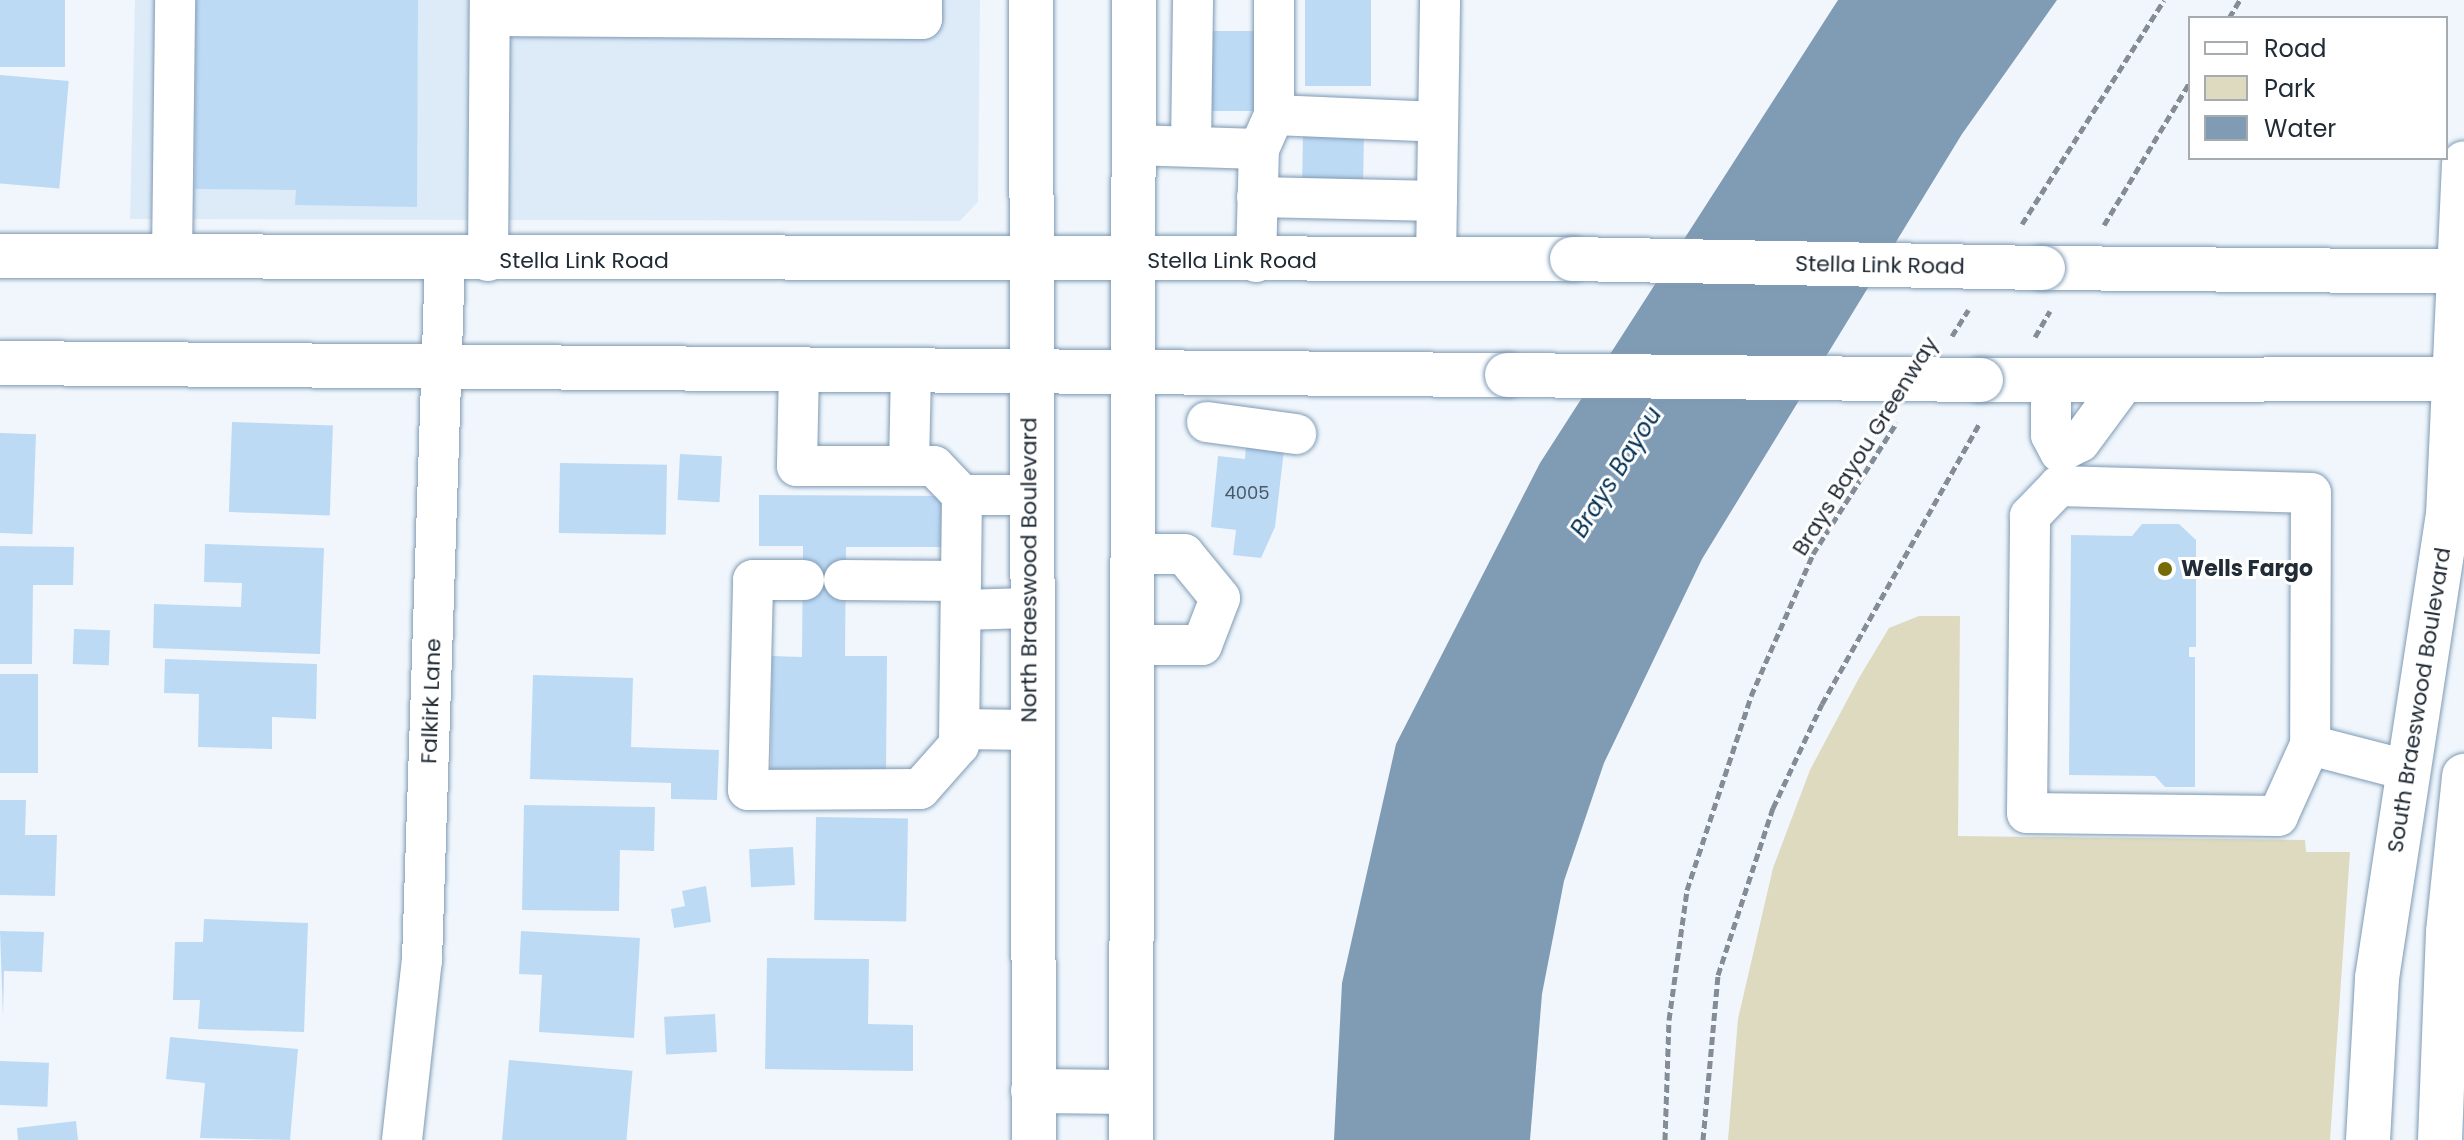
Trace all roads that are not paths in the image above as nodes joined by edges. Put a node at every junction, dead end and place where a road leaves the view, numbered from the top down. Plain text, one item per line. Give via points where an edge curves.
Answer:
1 (175, 0) edge
2 (922, 0) edge
3 (1031, 0) edge
4 (1134, 0) edge
5 (1193, 0) edge
6 (1274, 0) edge
7 (1440, 0) edge
8 (490, 8) edge
9 (1438, 122) junction
10 (1267, 132) junction
11 (1132, 145) junction
12 (1191, 146) junction
13 (2464, 163) edge
14 (1257, 197) junction
15 (1437, 201) junction
16 (0, 256) edge
17 (172, 257) junction
18 (467, 260) junction
19 (1436, 260) junction
20 (1028, 261) junction
21 (1131, 262) junction
22 (1256, 262) junction
23 (2459, 272) edge
24 (0, 363) edge
25 (2038, 365) junction
26 (444, 368) junction
27 (799, 368) junction
28 (911, 368) junction
29 (1027, 368) junction
30 (1132, 371) junction
31 (1265, 372) junction
32 (2127, 378) junction
33 (2457, 379) edge
34 (1207, 422) dead end
35 (909, 466) junction
36 (2060, 469) junction
37 (962, 495) junction
38 (1028, 495) junction
39 (1131, 554) junction
40 (804, 580) dead end
41 (844, 580) dead end
42 (961, 596) junction
43 (1029, 608) junction
44 (1131, 645) junction
45 (960, 729) junction
46 (1030, 730) junction
47 (2310, 745) junction
48 (2407, 770) junction
49 (2463, 783) edge
50 (1033, 1091) junction
51 (1129, 1092) junction
52 (402, 1140) edge
53 (1034, 1140) edge
54 (1131, 1140) edge
55 (2368, 1140) edge
56 (2440, 1140) edge

1 - 17 street
2 - 8 street via 922,19
3 - 20 main road, North Braeswood Boulevard
4 - 11 main road
5 - 12 street
6 - 10 street
7 - 9 street
8 - 18 street, Falkirk Lane
9 - 10 street
9 - 15 street
10 - 12 street
10 - 14 street
11 - 12 street
11 - 21 main road
13 - 23 main road, South Braeswood Boulevard
14 - 15 street
14 - 22 street
15 - 19 street
16 - 17 main road, Stella Link Road
17 - 18 main road, Stella Link Road
18 - 20 main road, Stella Link Road
18 - 26 street, Falkirk Lane
19 - 22 main road, Stella Link Road
19 - 23 main road, Stella Link Road, bridge via 1572,259 2048,287
20 - 21 main road, Stella Link Road
20 - 29 main road, North Braeswood Boulevard
21 - 22 main road, Stella Link Road
21 - 30 main road
23 - 33 main road, South Braeswood Boulevard
24 - 26 main road
25 - 31 main road, bridge via 1984,397 1507,375
25 - 32 main road
25 - 36 street
26 - 27 main road
26 - 52 street, Falkirk Lane via 422,960
27 - 28 main road
27 - 35 street via 797,466
28 - 29 main road
28 - 35 street
29 - 30 main road
29 - 38 main road, North Braeswood Boulevard
30 - 31 main road
30 - 39 main road
31 - 34 street via 1278,431
32 - 33 main road
32 - 36 street
33 - 48 main road, South Braeswood Boulevard via 2448,516
35 - 37 street via 934,466
36 - 47 street via 2311,493
36 - 47 street via 2030,516 2027,813 2278,816
37 - 38 street
37 - 42 street
38 - 43 main road, North Braeswood Boulevard
39 - 44 main road
39 - 44 street via 1184,554 1220,598 1202,645
40 - 45 street via 753,580 748,790 920,789 959,745
41 - 42 street
42 - 43 street
42 - 45 street
43 - 46 main road, North Braeswood Boulevard
44 - 51 main road
45 - 46 street
46 - 50 main road, North Braeswood Boulevard
47 - 48 street
48 - 49 main road
48 - 55 main road, South Braeswood Boulevard via 2377,978
49 - 56 main road
50 - 51 main road
50 - 53 main road, North Braeswood Boulevard
51 - 54 main road

